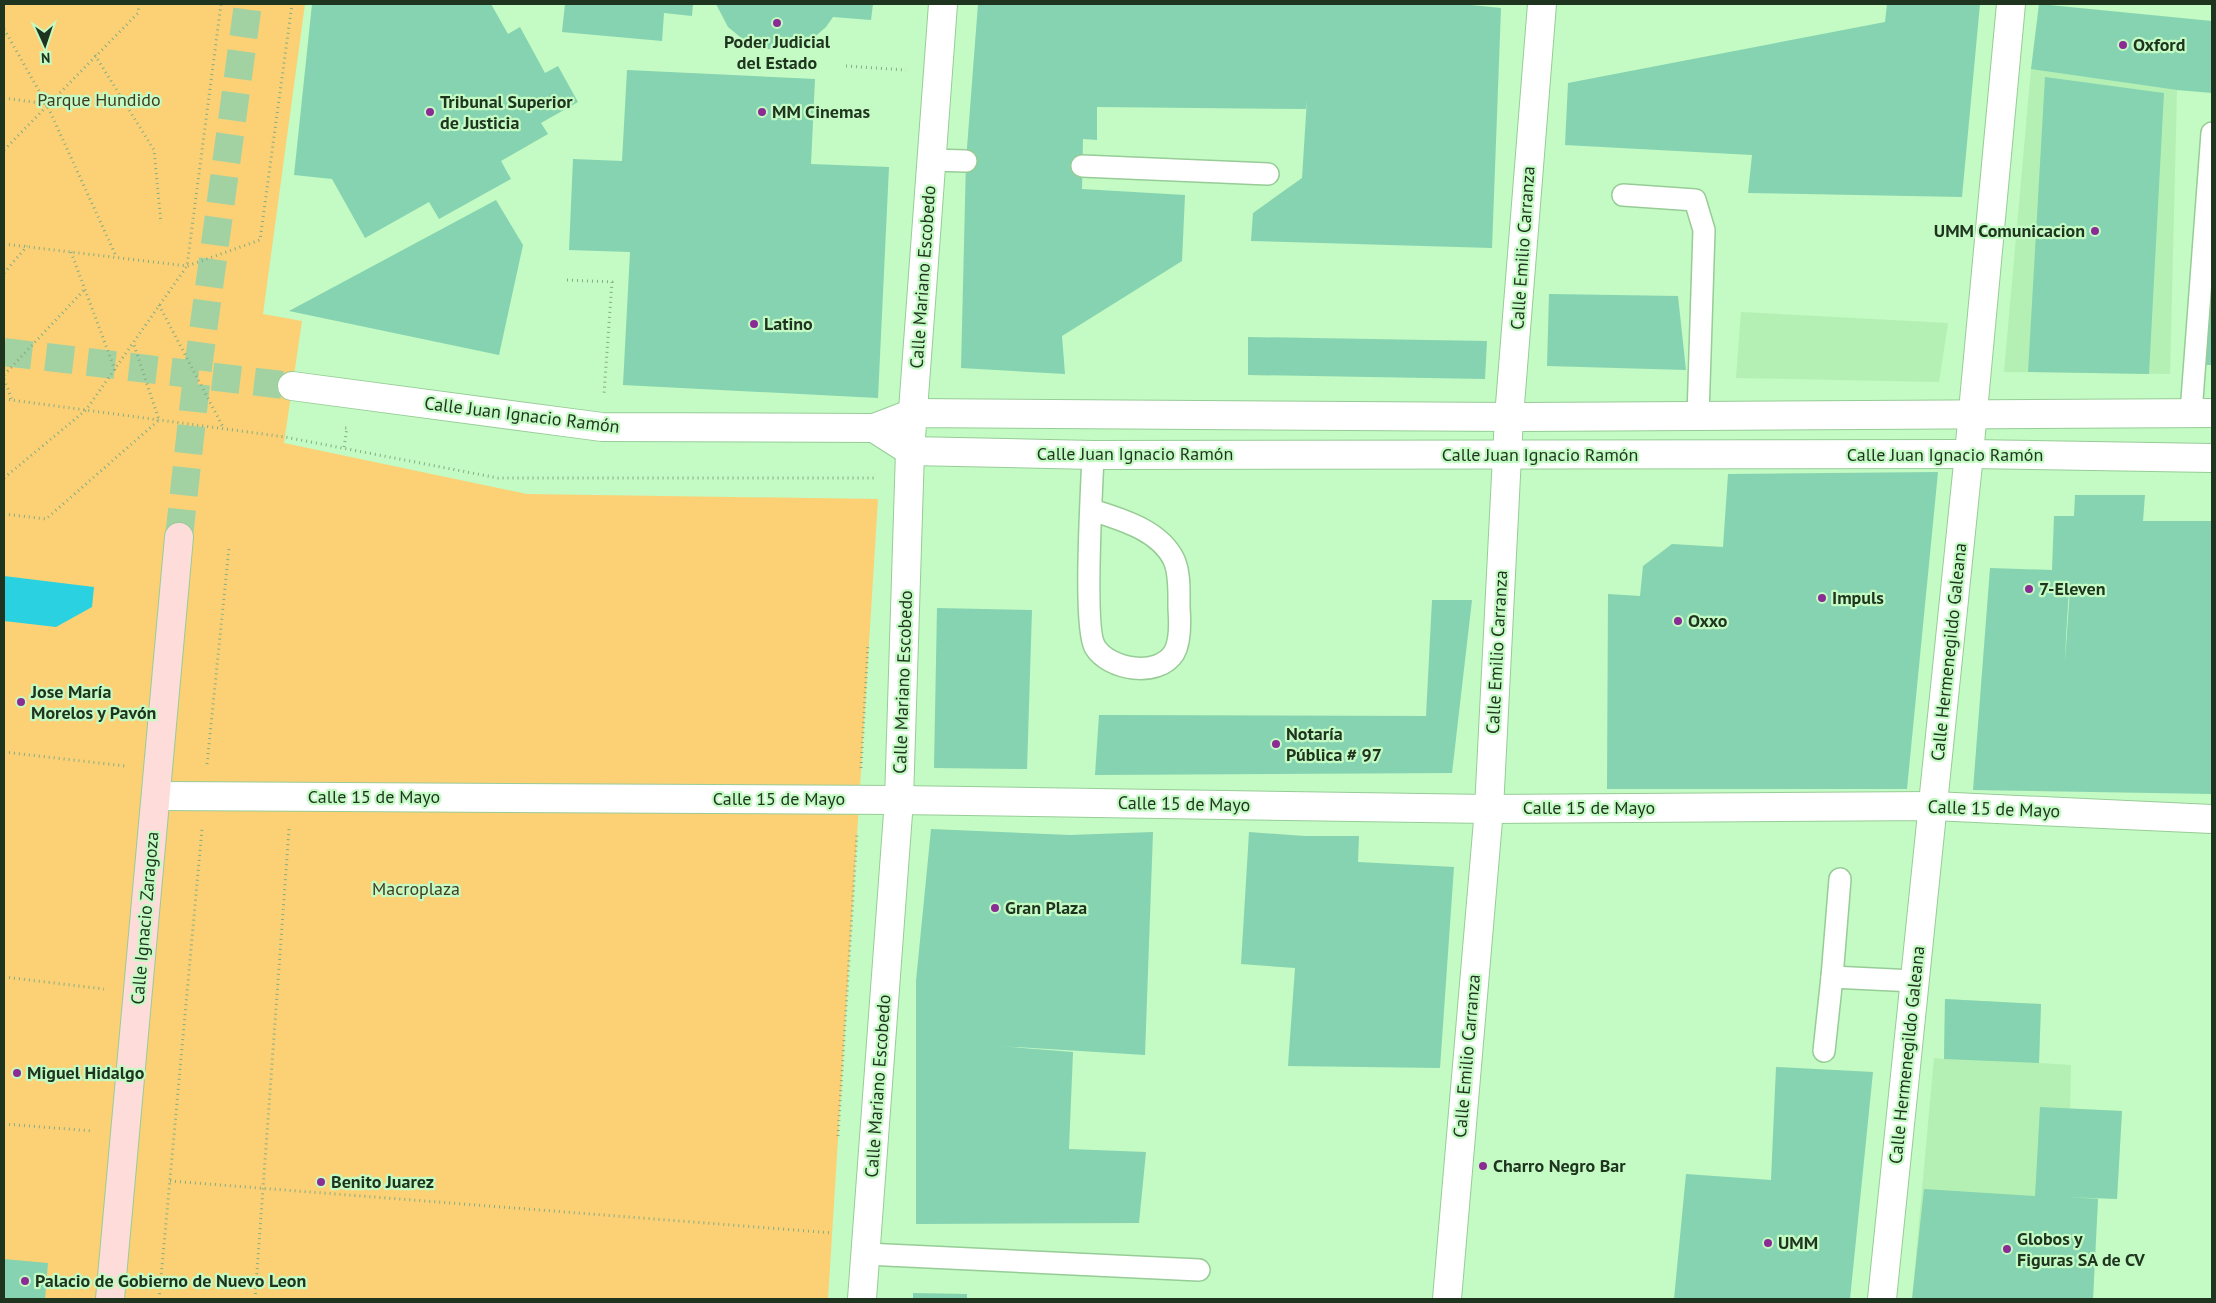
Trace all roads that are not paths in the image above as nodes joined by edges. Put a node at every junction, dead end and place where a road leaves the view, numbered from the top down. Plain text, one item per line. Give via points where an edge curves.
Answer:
1 (943, 4) edge
2 (1542, 4) edge
3 (2012, 4) edge
4 (2212, 133) edge
5 (931, 160) junction
6 (966, 161) dead end
7 (1082, 166) dead end
8 (1268, 174) dead end
9 (1623, 195) dead end
10 (292, 386) tunnel mouth
11 (913, 413) junction
12 (2202, 413) edge
13 (1973, 415) junction
14 (1698, 416) junction
15 (1509, 417) junction
16 (874, 428) junction
17 (910, 451) junction
18 (1969, 454) junction
19 (1093, 455) junction
20 (1508, 456) junction
21 (2212, 458) edge
22 (1092, 510) junction
23 (180, 537) tunnel mouth
24 (156, 796) junction
25 (899, 800) junction
26 (1933, 806) junction
27 (1489, 808) junction
28 (2212, 818) edge
29 (1840, 879) dead end
30 (1832, 977) junction
31 (1914, 981) junction
32 (1824, 1051) dead end
33 (866, 1254) junction
34 (1200, 1270) dead end
35 (110, 1299) edge
36 (862, 1299) edge
37 (1447, 1299) edge
38 (1882, 1299) edge

1 - 5 street, Calle Mariano Escobedo
2 - 15 street, Calle Emilio Carranza
3 - 13 street, Calle Hermenegildo Galeana
4 - 12 lane
5 - 6 lane
5 - 11 street, Calle Mariano Escobedo
7 - 8 lane
9 - 14 lane via 1695,200 1704,230
10 - 16 street, Calle Juan Ignacio Ramón via 602,427
11 - 15 street, Calle Juan Ignacio Ramón
11 - 16 street, Calle Juan Ignacio Ramón
11 - 17 street, Calle Mariano Escobedo
12 - 13 street, Calle Juan Ignacio Ramón
13 - 14 street, Calle Juan Ignacio Ramón
13 - 18 street, Calle Hermenegildo Galeana
14 - 15 street, Calle Juan Ignacio Ramón
15 - 20 street, Calle Emilio Carranza
16 - 17 street
17 - 19 street, Calle Juan Ignacio Ramón
17 - 25 street, Calle Mariano Escobedo
18 - 20 street, Calle Juan Ignacio Ramón
18 - 21 street, Calle Juan Ignacio Ramón
18 - 26 street, Calle Hermenegildo Galeana
19 - 20 street, Calle Juan Ignacio Ramón
19 - 22 lane
20 - 27 street, Calle Emilio Carranza
22 - 22 lane via 1090,630 1094,646 1105,658 1125,667 1161,665 1174,653 1180,629 1174,560 1166,548 1147,532
23 - 24 main road, Calle Ignacio Zaragoza
24 - 25 street, Calle 15 de Mayo
24 - 35 main road, Calle Ignacio Zaragoza
25 - 27 street, Calle 15 de Mayo
25 - 33 street, Calle Mariano Escobedo
26 - 27 street, Calle 15 de Mayo
26 - 28 street, Calle 15 de Mayo
26 - 31 street, Calle Hermenegildo Galeana
27 - 37 street, Calle Emilio Carranza
29 - 30 lane
30 - 31 lane
30 - 32 lane
31 - 38 street, Calle Hermenegildo Galeana
33 - 34 lane
33 - 36 street, Calle Mariano Escobedo

